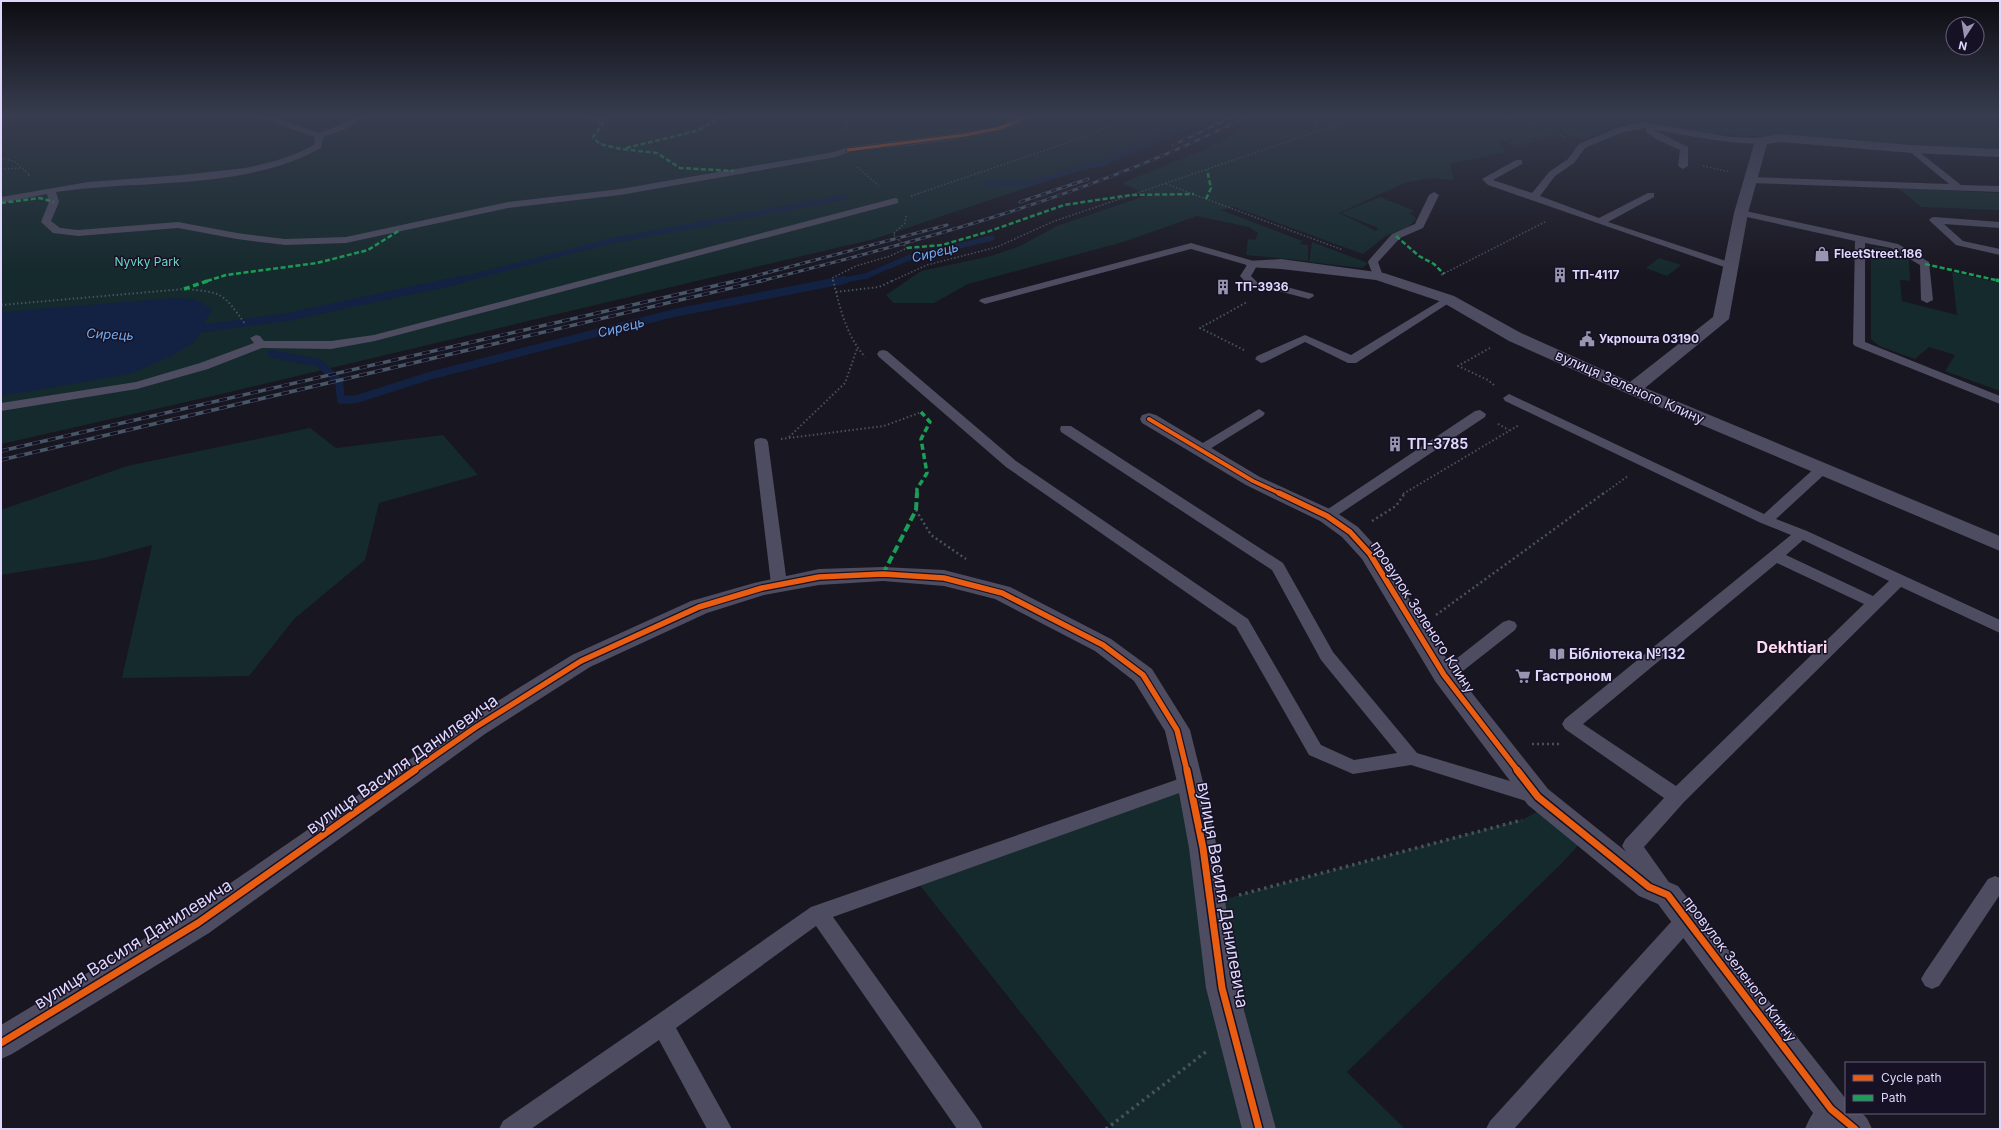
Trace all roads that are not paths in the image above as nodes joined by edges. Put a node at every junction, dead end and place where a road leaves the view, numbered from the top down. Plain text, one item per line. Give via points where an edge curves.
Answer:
1 (253, 169) edge
2 (752, 169) edge
3 (1506, 169) edge
4 (1560, 169) edge
5 (1753, 169) edge
6 (1936, 169) edge
7 (1750, 180) junction
8 (1958, 187) junction
9 (2000, 189) edge
10 (51, 191) junction
11 (1434, 195) dead end
12 (1651, 195) dead end
13 (1534, 197) junction
14 (1, 200) edge
15 (896, 201) road end
16 (1741, 213) junction
17 (1600, 222) junction
18 (2000, 225) edge
19 (1860, 238) junction
20 (2000, 252) edge
21 (1253, 264) junction
22 (1731, 266) junction
23 (1378, 276) junction
24 (1309, 296) dead end
25 (1448, 299) junction
26 (1927, 300) dead end
27 (985, 301) dead end
28 (883, 354) dead end
29 (1261, 359) road end
30 (1632, 389) junction
31 (1509, 398) dead end
32 (2000, 400) edge
33 (1, 407) edge
34 (1259, 412) dead end
35 (1480, 414) dead end
36 (1149, 419) dead end
37 (1066, 429) dead end
38 (761, 442) road end
39 (1200, 449) junction
40 (1822, 469) junction
41 (1327, 516) junction
42 (1766, 520) junction
43 (1802, 534) junction
44 (2000, 544) edge
45 (1775, 556) junction
46 (1899, 580) junction
47 (778, 584) junction
48 (1875, 603) junction
49 (1509, 626) dead end
50 (2000, 627) edge
51 (1444, 675) junction
52 (1411, 758) junction
53 (1190, 782) junction
54 (1677, 797) junction
55 (1544, 801) junction
56 (2000, 888) edge
57 (1668, 895) junction
58 (818, 913) junction
59 (1687, 919) junction
60 (1932, 979) dead end
61 (662, 1025) junction
62 (1, 1043) edge
63 (1824, 1119) edge
64 (511, 1129) edge
65 (720, 1129) edge
66 (971, 1129) edge
67 (1259, 1129) edge
68 (1498, 1129) edge
69 (1855, 1129) edge

1 - 10 lane
2 - 10 lane via 620,192 508,205 346,240 285,242 178,225 78,234 56,231 46,222 54,202
3 - 13 lane via 1487,179 1491,183
4 - 13 lane via 1552,174
5 - 7 street
6 - 8 lane
7 - 8 lane
7 - 16 street
8 - 9 lane
10 - 14 lane
11 - 23 lane via 1419,226 1396,236 1373,262
12 - 17 lane
13 - 17 lane
15 - 33 lane via 375,338 331,345 259,341 204,366 137,385
16 - 19 lane
16 - 22 street
17 - 22 lane
18 - 20 lane via 1934,220 1960,243
19 - 26 lane via 1894,246 1925,264
19 - 32 lane via 1859,344
21 - 23 street, вулиця Зеленого Клину via 1281,264
21 - 24 lane via 1245,276 1255,286 1283,289
21 - 27 lane via 1191,246
22 - 30 street via 1721,319
23 - 25 street, вулиця Зеленого Клину
25 - 29 lane via 1352,360 1305,338
25 - 30 street, вулиця Зеленого Клину via 1515,336
28 - 52 lane via 1011,464 1242,623 1315,750 1353,767
30 - 40 street, вулиця Зеленого Клину
31 - 42 lane
34 - 39 lane
35 - 41 lane
36 - 39 street, провулок Зеленого Клину
37 - 52 lane via 1278,567 1327,656
38 - 47 lane
39 - 41 street, провулок Зеленого Клину via 1253,481
40 - 42 lane
40 - 44 street, вулиця Зеленого Клину
41 - 51 street, провулок Зеленого Клину via 1350,532 1370,554
42 - 43 lane
43 - 45 lane
43 - 46 lane
45 - 48 lane
45 - 54 lane via 1571,724
46 - 48 lane
46 - 50 lane
47 - 53 street, вулиця Василя Данилевича via 819,577 883,574 944,578 1002,593 1103,645 1143,675 1177,730
47 - 62 street, вулиця Василя Данилевича via 699,607 581,661 476,728 198,923
48 - 54 lane
49 - 51 lane
51 - 55 street, провулок Зеленого Клину
52 - 55 lane
53 - 58 lane
53 - 67 street, вулиця Василя Данилевича via 1203,848 1222,988
54 - 57 lane via 1632,846
55 - 57 street, провулок Зеленого Клину via 1649,887
56 - 60 lane via 1995,885
57 - 59 street, провулок Зеленого Клину
58 - 61 lane
58 - 66 lane
59 - 63 street, провулок Зеленого Клину
59 - 68 lane
61 - 64 lane
61 - 65 lane
63 - 69 street, провулок Зеленого Клину

